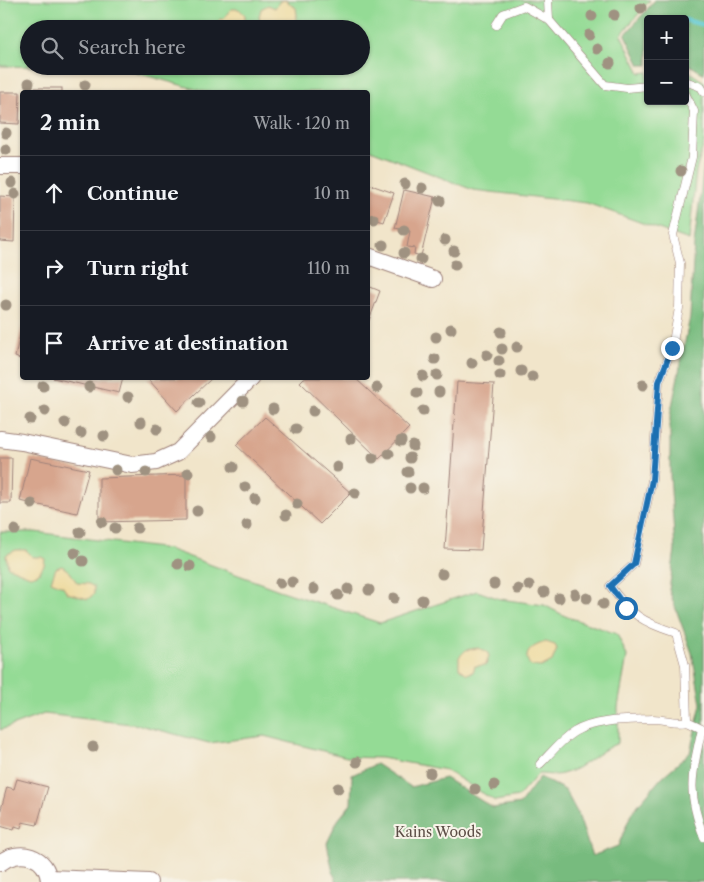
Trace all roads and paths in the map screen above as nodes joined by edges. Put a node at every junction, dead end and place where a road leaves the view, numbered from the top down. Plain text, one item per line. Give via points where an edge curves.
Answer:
1 (548, 0) edge
2 (549, 20) junction
3 (496, 25) dead end
4 (689, 82) edge
5 (644, 86) edge
6 (704, 92) edge
7 (689, 101) edge
8 (0, 166) edge
9 (20, 166) edge
10 (370, 257) edge
11 (432, 279) dead end
12 (249, 380) edge
13 (0, 439) edge
14 (687, 721) junction
15 (540, 764) dead end
16 (704, 837) edge
17 (0, 862) edge
18 (49, 880) edge
19 (149, 882) edge

1 - 2 lane
2 - 3 lane via 524,6 502,14
2 - 5 lane via 605,85
4 - 6 lane via 701,87
7 - 14 lane via 694,111 692,157 673,234 680,262 679,308 672,348 659,382 652,480 634,564 610,586 626,608 652,625 676,633 686,665
8 - 9 street
10 - 11 street
12 - 13 street via 178,452 156,462 132,465
14 - 15 lane via 678,723 657,719 592,724 573,733
14 - 16 lane via 702,728 691,779 694,811
17 - 18 street via 15,854 33,857 46,869
18 - 19 street

